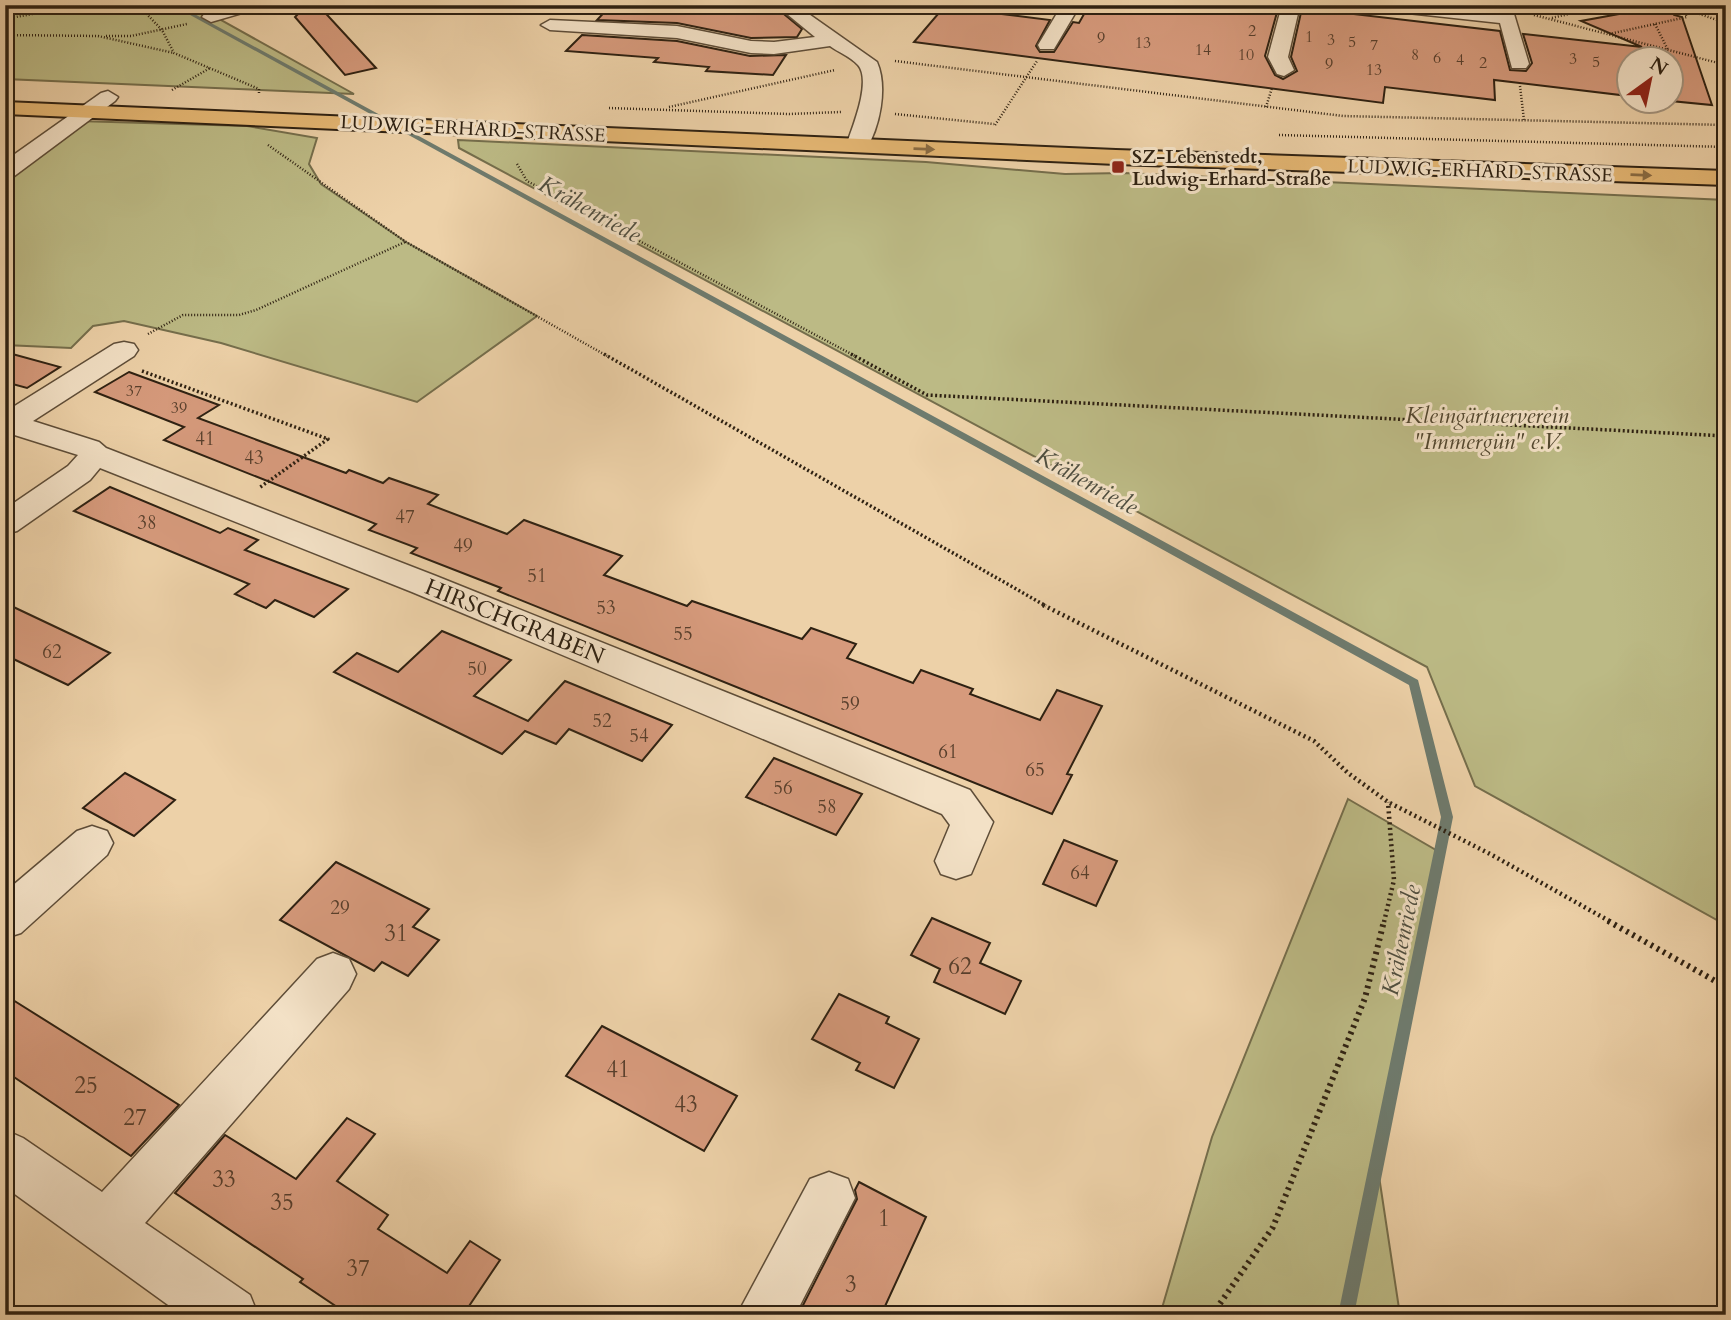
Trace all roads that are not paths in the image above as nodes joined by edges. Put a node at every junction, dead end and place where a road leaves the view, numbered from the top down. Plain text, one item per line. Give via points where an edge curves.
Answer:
1 (250, 5) edge
2 (785, 5) edge
3 (1071, 5) edge
4 (1291, 5) edge
5 (1380, 5) edge
6 (211, 17) dead end
7 (550, 24) dead end
8 (833, 40) junction
9 (1047, 45) road end
10 (1519, 64) road end
11 (1284, 70) dead end
12 (5, 92) edge
13 (108, 97) junction
14 (5, 107) edge
15 (89, 111) junction
16 (382, 116) junction
17 (862, 129) junction
18 (1726, 158) edge
19 (5, 172) edge
20 (1726, 178) edge
21 (117, 354) road end
22 (7, 423) edge
23 (95, 455) junction
24 (5, 524) edge
25 (92, 843) dead end
26 (956, 861) dead end
27 (5, 919) edge
28 (333, 974) dead end
29 (5, 1156) edge
30 (829, 1198) dead end
31 (106, 1227) junction
32 (230, 1315) edge
33 (765, 1315) edge

1 - 6 street
2 - 8 street
3 - 9 street
4 - 11 street via 1278,57
5 - 10 street via 1508,18
7 - 8 street via 677,32 774,48
8 - 17 street via 867,62 873,76
12 - 13 main road, LUDWIG-ERHARD-STRASSE
13 - 15 street
13 - 16 main road, LUDWIG-ERHARD-STRASSE via 344,107
14 - 15 main road, LUDWIG-ERHARD-STRASSE
15 - 16 main road, LUDWIG-ERHARD-STRASSE
15 - 19 street
16 - 17 main road, LUDWIG-ERHARD-STRASSE
16 - 17 main road, LUDWIG-ERHARD-STRASSE via 415,126
17 - 18 main road, LUDWIG-ERHARD-STRASSE via 1197,144
17 -> 20 main road, LUDWIG-ERHARD-STRASSE
21 - 22 street, HIRSCHGRABEN
22 - 23 street, HIRSCHGRABEN via 88,448
23 - 24 street via 79,473
23 - 26 street, HIRSCHGRABEN via 956,802 972,822
25 - 27 street
28 - 31 street
29 - 31 street
30 - 33 street
31 - 32 street

